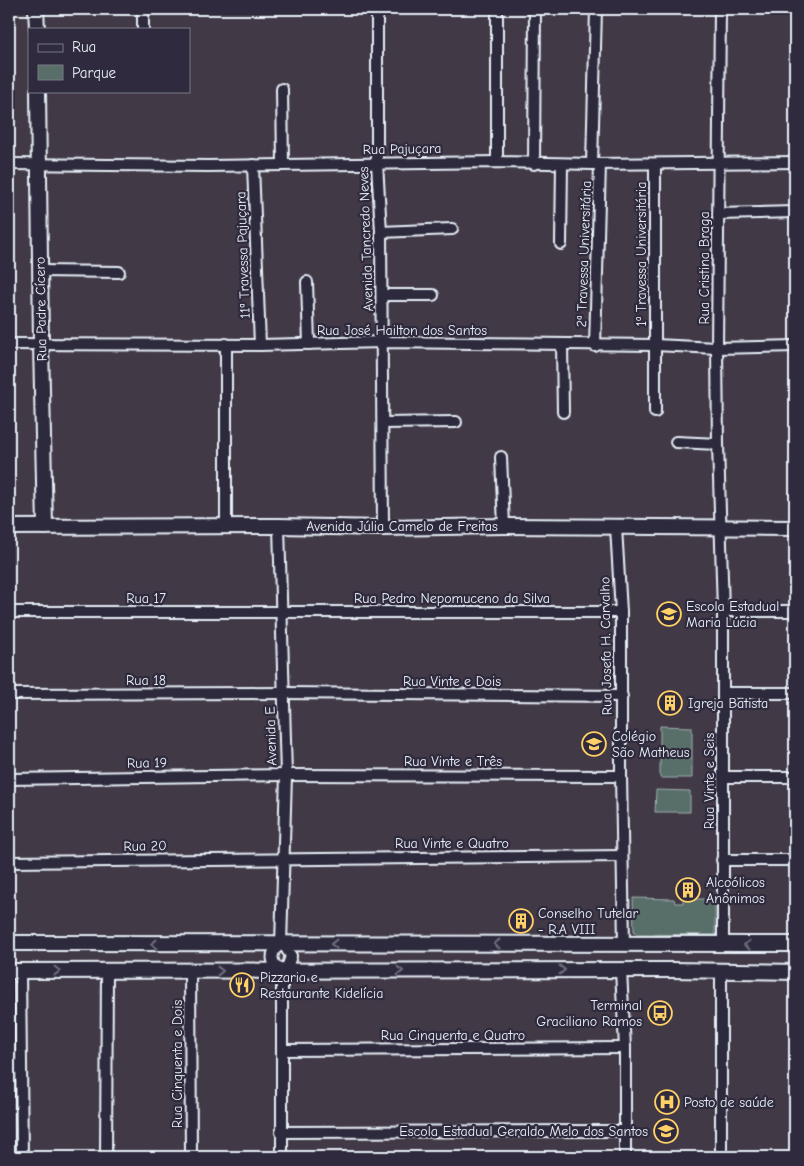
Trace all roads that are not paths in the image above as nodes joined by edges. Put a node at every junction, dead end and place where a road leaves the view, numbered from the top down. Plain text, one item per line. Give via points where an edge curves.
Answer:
1 (36, 9) edge
2 (143, 9) edge
3 (377, 9) edge
4 (497, 9) edge
5 (535, 9) edge
6 (596, 9) edge
7 (720, 9) edge
8 (37, 28) edge
9 (143, 28) edge
10 (282, 89) dead end
11 (38, 92) edge
12 (497, 162) junction
13 (718, 162) junction
14 (795, 162) edge
15 (378, 163) junction
16 (9, 164) edge
17 (40, 164) junction
18 (283, 164) junction
19 (534, 164) junction
20 (562, 164) junction
21 (596, 164) junction
22 (655, 164) junction
23 (253, 165) junction
24 (795, 212) edge
25 (718, 214) junction
26 (452, 229) dead end
27 (381, 232) junction
28 (561, 244) dead end
29 (40, 271) junction
30 (119, 272) dead end
31 (307, 282) dead end
32 (382, 294) junction
33 (433, 295) dead end
34 (382, 342) junction
35 (9, 344) edge
36 (41, 344) junction
37 (226, 344) junction
38 (309, 344) junction
39 (260, 345) junction
40 (562, 345) junction
41 (595, 346) junction
42 (655, 346) junction
43 (795, 346) edge
44 (717, 348) junction
45 (563, 412) dead end
46 (655, 412) dead end
47 (383, 422) junction
48 (456, 422) dead end
49 (676, 442) dead end
50 (718, 444) junction
51 (501, 457) dead end
52 (280, 526) junction
53 (504, 526) junction
54 (9, 527) edge
55 (46, 527) junction
56 (226, 527) junction
57 (616, 527) junction
58 (383, 528) junction
59 (720, 528) junction
60 (795, 528) edge
61 (723, 611) junction
62 (795, 611) edge
63 (9, 612) edge
64 (283, 612) junction
65 (621, 612) junction
66 (283, 693) junction
67 (723, 693) junction
68 (9, 694) edge
69 (795, 694) edge
70 (622, 696) junction
71 (286, 775) junction
72 (621, 776) junction
73 (724, 777) junction
74 (795, 777) edge
75 (9, 779) edge
76 (622, 856) junction
77 (282, 858) junction
78 (722, 860) junction
79 (795, 860) edge
80 (9, 862) edge
81 (9, 943) edge
82 (624, 943) junction
83 (281, 944) junction
84 (795, 944) edge
85 (672, 945) junction
86 (724, 945) junction
87 (621, 970) junction
88 (672, 970) junction
89 (14, 971) edge
90 (190, 971) junction
91 (282, 971) junction
92 (107, 972) junction
93 (721, 972) junction
94 (795, 972) edge
95 (625, 1048) junction
96 (282, 1050) junction
97 (281, 1132) junction
98 (625, 1132) junction
99 (22, 1157) edge
100 (106, 1157) edge
101 (191, 1157) edge
102 (282, 1157) edge
103 (625, 1157) edge
104 (720, 1157) edge

1 - 8 street
2 - 9 street
3 - 15 street, Avenida Tancredo Neves
4 - 12 street
5 - 19 street
6 - 21 street, 2ª Travessa Universitária
7 - 13 street, Rua Cristina Braga
10 - 18 street
11 - 17 street, Rua Padre Cícero
12 - 15 street, Rua Pajuçara
12 - 19 street, Rua Pajuçara
13 - 14 street, Rua Pajuçara
13 - 22 street, Rua Pajuçara
13 - 25 street, Rua Cristina Braga
15 - 18 street, Rua Pajuçara
15 - 27 street, Avenida Tancredo Neves
16 - 17 street, Rua Pajuçara
17 - 23 street, Rua Pajuçara
17 - 29 street, Rua Padre Cícero
18 - 23 street, Rua Pajuçara
19 - 20 street, Rua Pajuçara
20 - 21 street, Rua Pajuçara
20 - 28 street
21 - 22 street, Rua Pajuçara
21 - 41 street, 2ª Travessa Universitária
22 - 42 street, 1ª Travessa Universitária
23 - 39 street, 11ª Travessa Pajuçara
24 - 25 street
25 - 44 street, Rua Cristina Braga
26 - 27 street
27 - 32 street, Avenida Tancredo Neves
29 - 30 street
29 - 36 street, Rua Padre Cícero
31 - 38 street
32 - 33 street
32 - 34 street, Avenida Tancredo Neves
34 - 38 street, Rua José Hailton dos Santos
34 - 40 street, Rua José Hailton dos Santos
34 - 47 street, Avenida Tancredo Neves
35 - 36 street, Rua José Hailton dos Santos
36 - 37 street, Rua José Hailton dos Santos
36 - 55 street, Rua Padre Cícero
37 - 39 street, Rua José Hailton dos Santos
37 - 56 street
38 - 39 street, Rua José Hailton dos Santos
40 - 41 street, Rua José Hailton dos Santos
40 - 45 street
41 - 42 street, Rua José Hailton dos Santos
42 - 44 street, Rua José Hailton dos Santos
42 - 46 street, 1ª Travessa Universitária
43 - 44 street, Rua José Hailton dos Santos
44 - 50 street, Rua Cristina Braga
47 - 48 street
47 - 58 street, Avenida Tancredo Neves
49 - 50 street
50 - 59 street, Rua Cristina Braga
51 - 53 street
52 - 56 street, Avenida Júlia Camelo de Freitas
52 - 58 street, Avenida Júlia Camelo de Freitas
52 - 64 street, Avenida E
53 - 57 street, Avenida Júlia Camelo de Freitas
53 - 58 street, Avenida Júlia Camelo de Freitas
54 - 55 street, Avenida Júlia Camelo de Freitas
55 - 56 street, Avenida Júlia Camelo de Freitas
57 - 59 street, Avenida Júlia Camelo de Freitas
57 - 65 street, Rua Josefa H. Carvalho
59 - 60 street, Avenida Júlia Camelo de Freitas
59 - 61 street, Rua Vinte e Seis
61 - 62 street
61 - 67 street, Rua Vinte e Seis
63 - 64 street, Rua 17
64 - 65 street, Rua Pedro Nepomuceno da Silva
64 - 66 street, Avenida E
65 - 70 street, Rua Josefa H. Carvalho
66 - 68 street, Rua 18
66 - 70 street, Rua Vinte e Dois
66 - 71 street, Avenida E
67 - 69 street
67 - 73 street, Rua Vinte e Seis
70 - 72 street, Rua Josefa H. Carvalho
71 - 72 street, Rua Vinte e Três
71 - 75 street, Rua 19
71 - 77 street, Avenida E
72 - 76 street, Rua Josefa H. Carvalho
73 - 74 street
73 - 78 street, Rua Vinte e Seis
76 - 77 street, Rua Vinte e Quatro
76 - 82 street, Rua Josefa H. Carvalho
77 - 80 street, Rua 20
77 - 83 street, Avenida E
78 - 79 street
78 - 86 street, Rua Vinte e Seis
83 -> 81 street
82 -> 83 street
82 - 85 street
83 - 91 street, Avenida E via 290,956
83 - 91 street, Avenida E via 274,950 272,961
84 -> 86 street
85 - 86 street
85 - 88 street
87 - 88 street
91 -> 87 street
87 - 95 street
88 - 93 street
89 -> 92 street
89 - 99 street
90 -> 91 street
90 - 92 street
90 - 101 street, Rua Cinquenta e Dois
91 - 96 street, Avenida E
92 - 100 street
93 - 94 street
93 - 104 street
95 - 96 street, Rua Cinquenta e Quatro
95 - 98 street
96 - 97 street, Avenida E
97 - 98 street
97 - 102 street, Avenida E
98 - 103 street

